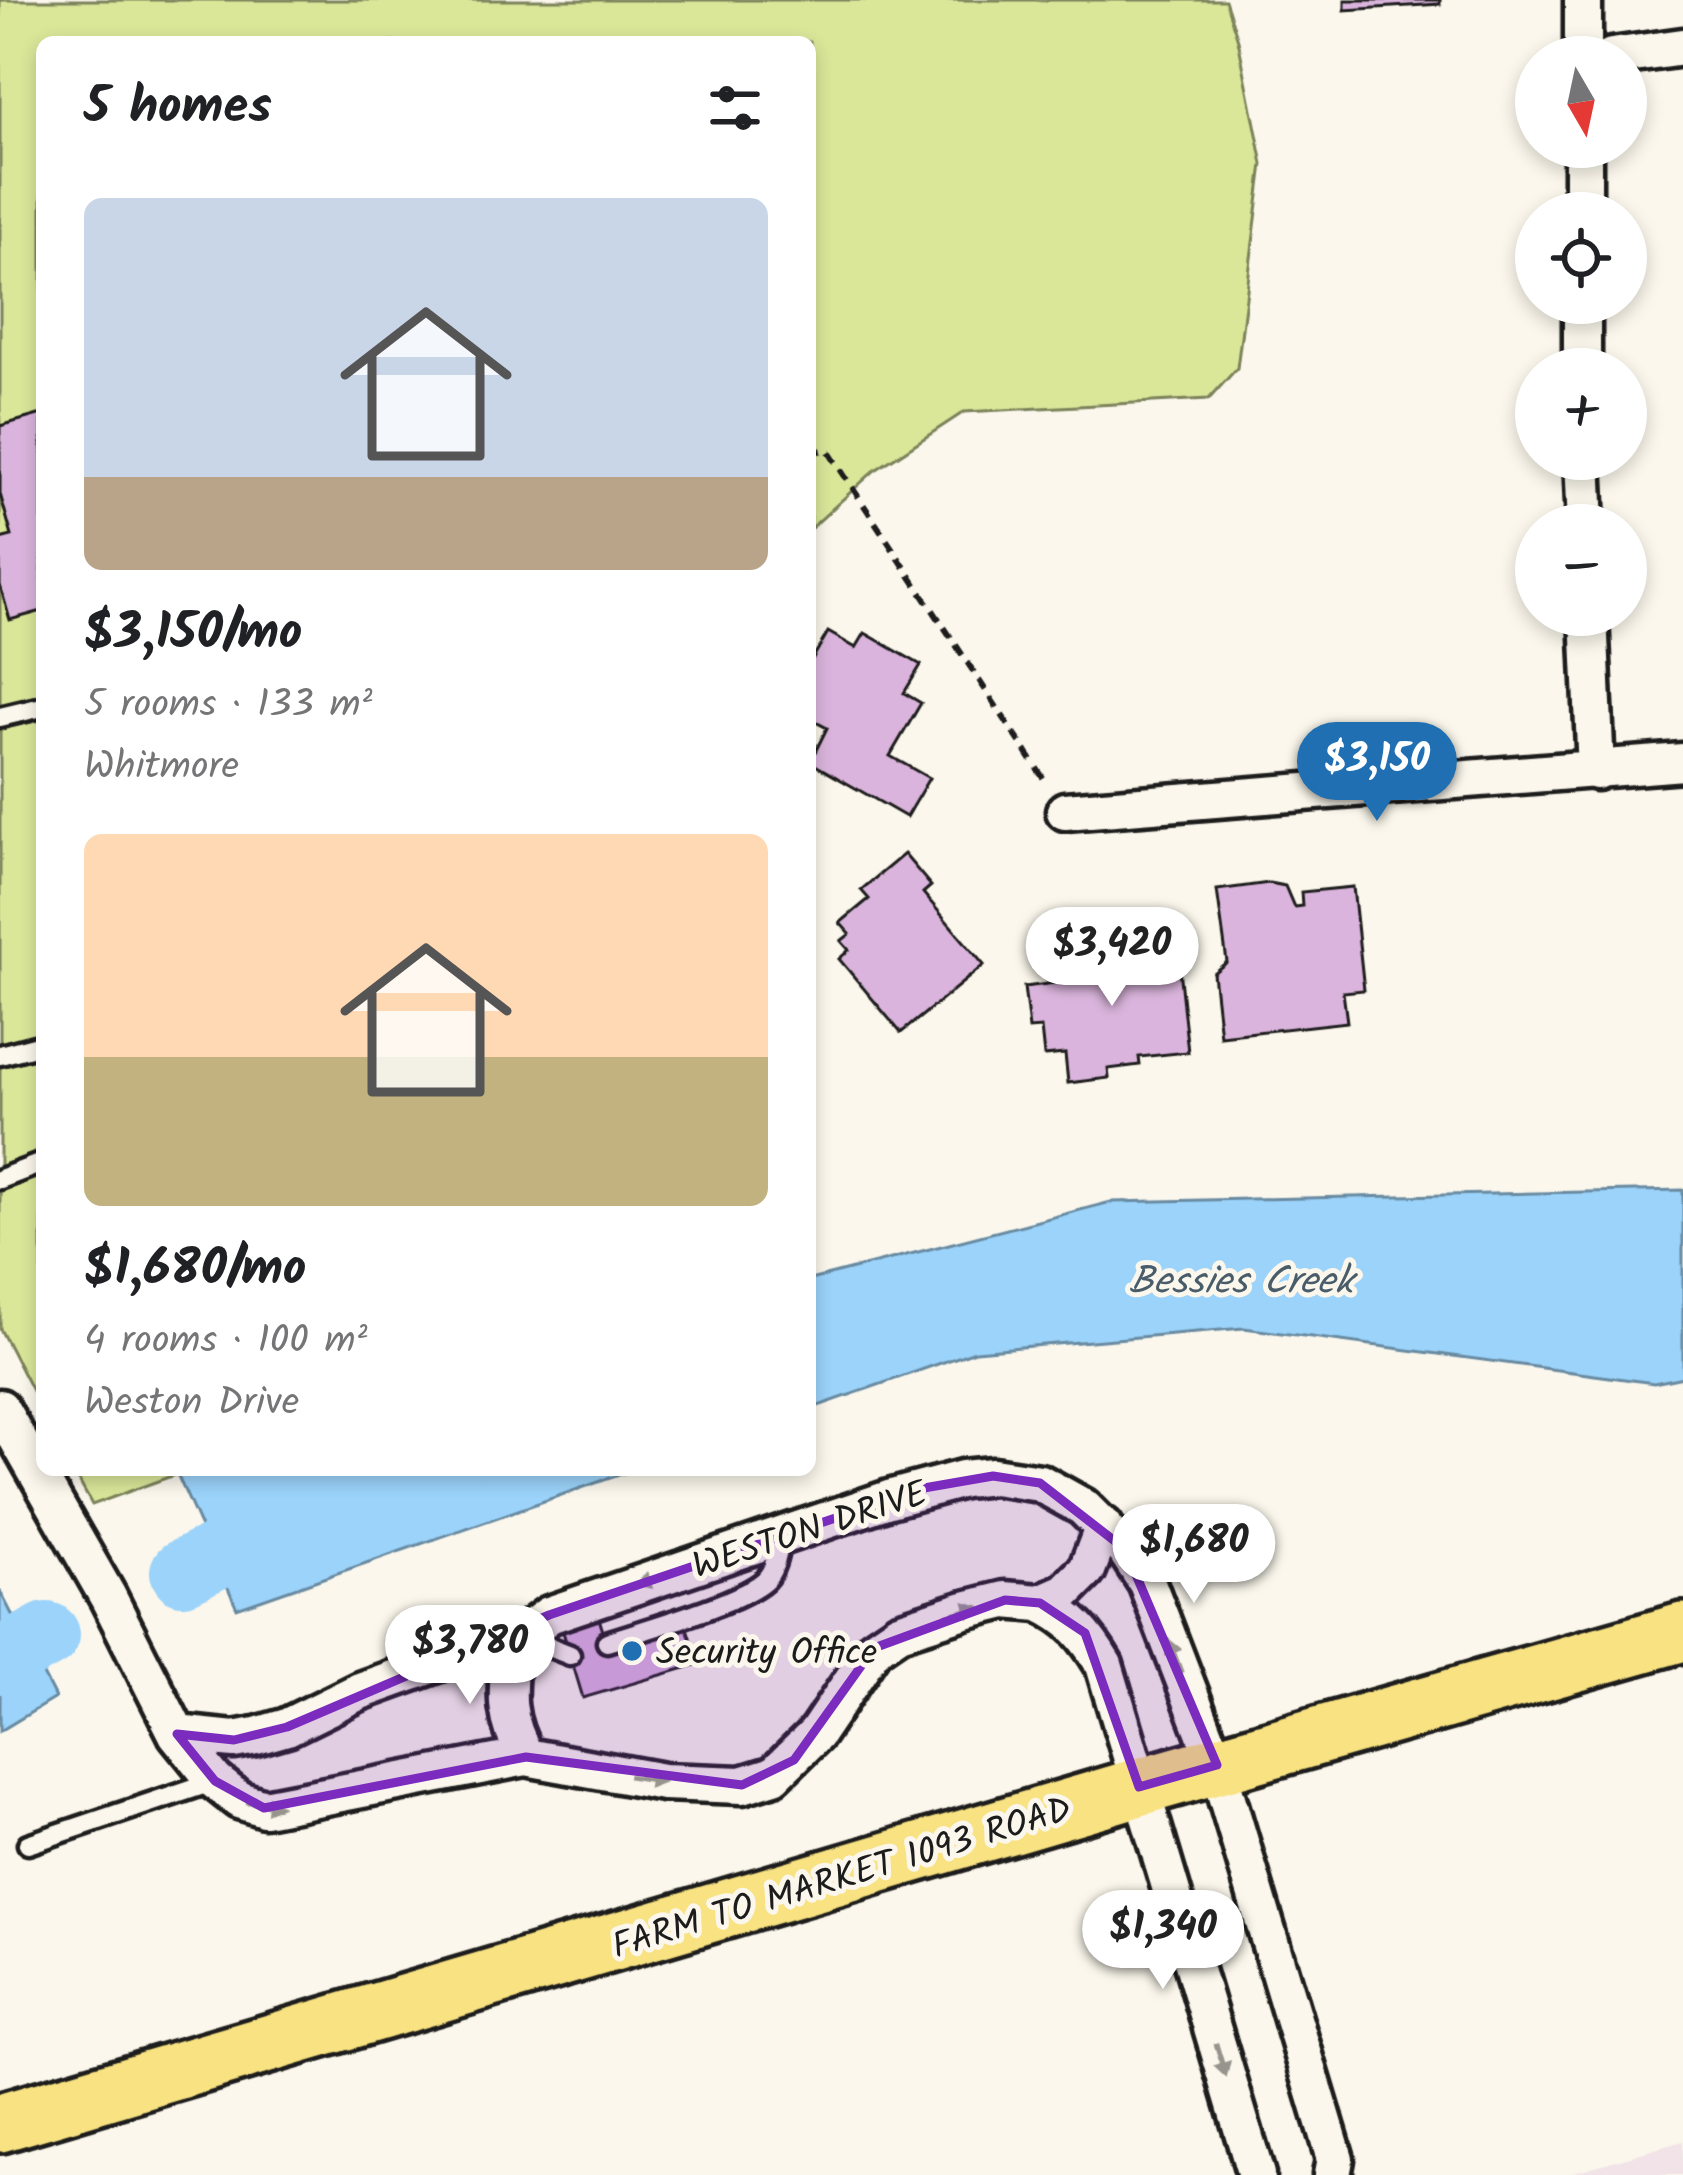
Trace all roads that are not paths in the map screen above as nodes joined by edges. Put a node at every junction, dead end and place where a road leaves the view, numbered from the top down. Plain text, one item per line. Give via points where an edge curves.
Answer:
1 (1583, 0) edge
2 (1583, 36) edge
3 (1683, 47) edge
4 (1647, 52) edge
5 (1590, 636) edge
6 (36, 708) edge
7 (0, 717) edge
8 (1683, 762) edge
9 (1596, 771) junction
10 (1065, 812) road end
11 (36, 1046) edge
12 (0, 1055) edge
13 (36, 1164) edge
14 (0, 1179) edge
15 (0, 1408) edge
16 (36, 1471) edge
17 (39, 1476) edge
18 (1104, 1526) junction
19 (781, 1536) junction
20 (1040, 1603) junction
21 (1683, 1632) edge
22 (520, 1633) junction
23 (607, 1642) dead end
24 (570, 1655) dead end
25 (177, 1734) junction
26 (526, 1757) junction
27 (1217, 1765) junction
28 (215, 1781) junction
29 (1139, 1787) junction
30 (28, 1844) dead end
31 (0, 2123) edge
32 (1256, 2175) edge
33 (1332, 2175) edge

1 - 2 street
3 - 4 street
5 - 9 street
6 - 7 lane
8 - 9 street
9 - 10 street
11 - 12 lane
13 - 14 lane
15 - 16 street
17 - 25 street
18 - 19 street, WESTON DRIVE via 1061,1492 993,1476 924,1488
18 - 20 street via 1087,1570
27 -> 18 street, WESTON DRIVE via 1147,1583
19 -> 22 street, WESTON DRIVE via 549,1615
19 - 23 lane via 765,1580
26 -> 20 street via 663,1782 742,1785 794,1760 874,1648 899,1631 1005,1600
20 - 29 street via 1067,1616 1104,1664
21 - 27 main road, FARM TO MARKET 1093 ROAD
22 - 24 lane
22 - 25 street, WESTON DRIVE via 256,1736
22 - 26 street via 506,1701 509,1728
25 - 28 street
28 -> 26 street via 264,1808
27 - 29 main road, FARM TO MARKET 1093 ROAD
27 - 33 street, WESTON DRIVE via 1335,2159
28 - 30 lane
29 - 31 main road, FARM TO MARKET 1093 ROAD
29 -> 32 street

